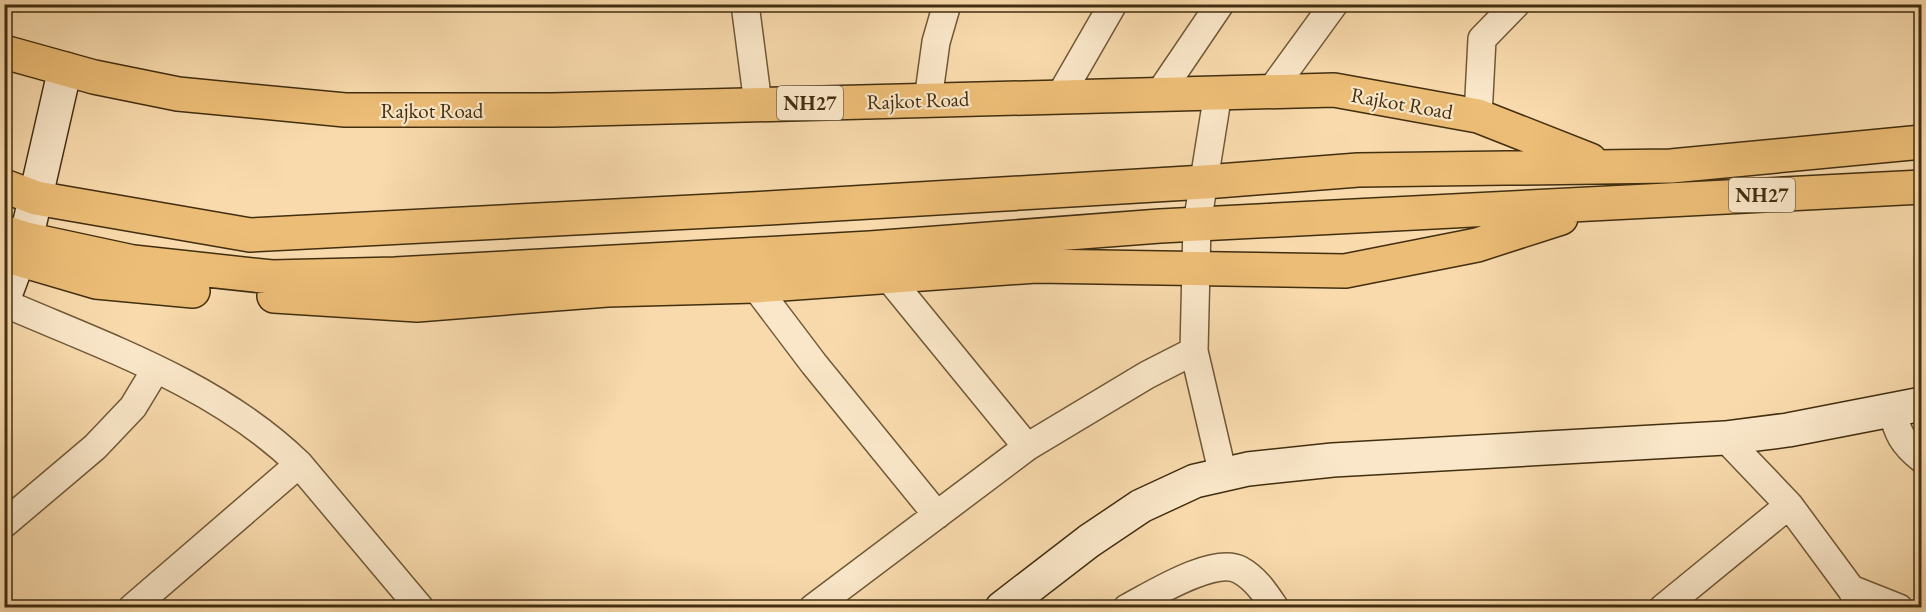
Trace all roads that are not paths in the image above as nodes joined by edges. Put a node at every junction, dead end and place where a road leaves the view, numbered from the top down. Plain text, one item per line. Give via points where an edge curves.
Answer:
1 (745, 4) edge
2 (947, 4) edge
3 (1113, 4) edge
4 (1220, 4) edge
5 (1334, 4) edge
6 (1516, 4) edge
7 (4, 52) edge
8 (66, 69) junction
9 (1270, 92) junction
10 (1218, 93) junction
11 (1160, 94) junction
12 (1060, 96) junction
13 (928, 100) junction
14 (758, 104) junction
15 (1478, 116) junction
16 (1922, 142) edge
17 (1609, 167) junction
18 (1204, 182) junction
19 (4, 186) edge
20 (1922, 187) edge
21 (36, 198) junction
22 (1603, 204) junction
23 (1197, 224) junction
24 (13, 247) edge
25 (1196, 269) junction
26 (888, 277) junction
27 (755, 286) junction
28 (4, 298) edge
29 (4, 303) edge
30 (1194, 351) junction
31 (156, 369) junction
32 (1907, 407) edge
33 (1725, 438) junction
34 (1027, 447) junction
35 (1922, 459) edge
36 (299, 464) junction
37 (1223, 475) junction
38 (1789, 505) junction
39 (937, 515) junction
40 (4, 524) edge
41 (1856, 598) edge
42 (132, 608) edge
43 (420, 608) edge
44 (813, 608) edge
45 (1002, 608) edge
46 (1127, 608) edge
47 (1275, 608) edge
48 (1663, 608) edge
49 (1899, 608) edge

1 - 14 street
2 - 13 street via 936,42
3 - 12 street
4 - 11 street
5 - 9 street
6 - 15 street via 1482,39
7 - 8 highway, Rajkot Road / NH27
8 - 14 highway, Rajkot Road / NH27 via 178,94 345,110 552,110
8 - 21 street
9 - 10 highway, Rajkot Road / NH27
9 - 15 highway, Rajkot Road / NH27 via 1334,90
10 - 11 highway, Rajkot Road / NH27
10 - 18 street
11 - 12 highway, Rajkot Road / NH27
12 - 13 highway, Rajkot Road / NH27
13 - 14 highway, Rajkot Road / NH27
15 - 17 highway, Rajkot Road / NH27
16 - 17 highway, NH27 via 1671,166
17 - 18 highway, NH27 via 1358,170
18 - 21 highway, NH27 via 250,235
18 - 23 street
19 - 21 highway, NH27
20 - 22 highway, NH27
21 - 24 street
22 - 23 highway, NH27
22 - 25 highway, NH27 via 1477,245 1345,271
23 - 24 highway, NH27 via 870,248 272,277
23 - 25 street
24 - 27 highway, NH27 via 96,282 417,305 607,290
24 - 28 street
25 - 26 highway, NH27 via 1036,266
25 - 30 street
26 - 27 highway, NH27
26 - 34 street
27 - 39 street
29 - 31 street
30 - 34 street
30 - 37 street
31 - 36 street via 209,395 277,442
31 - 40 street via 133,407 95,447
32 - 33 street
32 - 35 street via 1896,429
33 - 37 street via 1333,460
33 - 38 street
34 - 39 street
36 - 42 street
36 - 43 street
37 - 45 street via 1195,481 1141,506
38 - 41 street
38 - 48 street
39 - 44 street
41 - 49 street
46 - 47 street via 1202,571 1222,566 1238,569 1256,582

